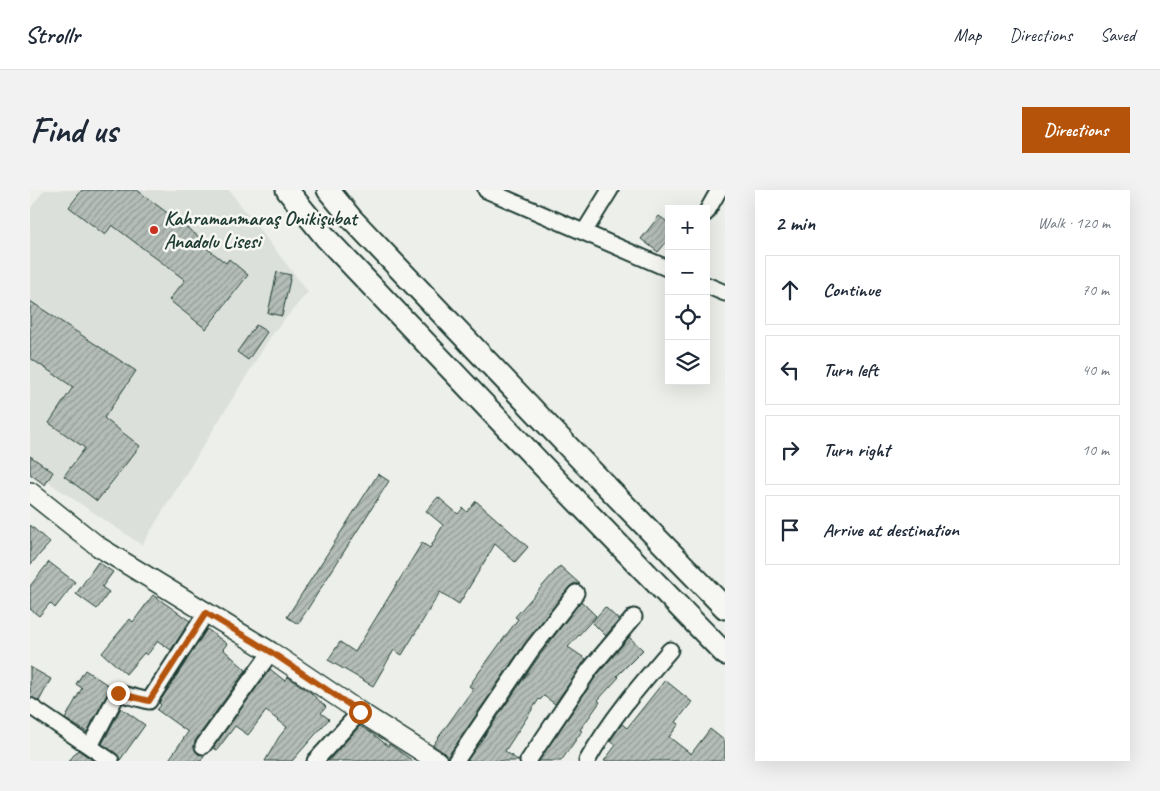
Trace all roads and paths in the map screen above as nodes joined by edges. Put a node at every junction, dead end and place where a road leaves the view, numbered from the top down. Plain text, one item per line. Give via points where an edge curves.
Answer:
1 (287, 190) edge
2 (328, 190) edge
3 (486, 190) edge
4 (610, 190) edge
5 (719, 190) edge
6 (710, 206) edge
7 (584, 232) junction
8 (665, 267) edge
9 (710, 287) edge
10 (725, 293) edge
11 (30, 492) edge
12 (576, 593) dead end
13 (725, 608) edge
14 (206, 613) junction
15 (634, 617) dead end
16 (670, 650) dead end
17 (271, 652) junction
18 (725, 654) edge
19 (30, 706) edge
20 (360, 712) junction
21 (90, 746) junction
22 (203, 746) dead end
23 (429, 759) edge
24 (112, 761) edge
25 (315, 761) edge
26 (456, 761) edge
27 (528, 761) edge
28 (587, 761) edge

1 - 18 main road via 327,239
2 - 13 main road via 351,218
3 - 7 street
4 - 7 street
5 - 6 street
7 - 8 street
9 - 10 street
11 - 14 street via 99,547
12 - 26 street via 532,649
14 - 17 street
14 - 21 street via 149,701 118,693
15 - 27 street via 590,669
16 - 28 street via 629,698
17 - 20 street
17 - 22 street
19 - 21 street
20 - 23 street
20 - 25 street
21 - 24 street

